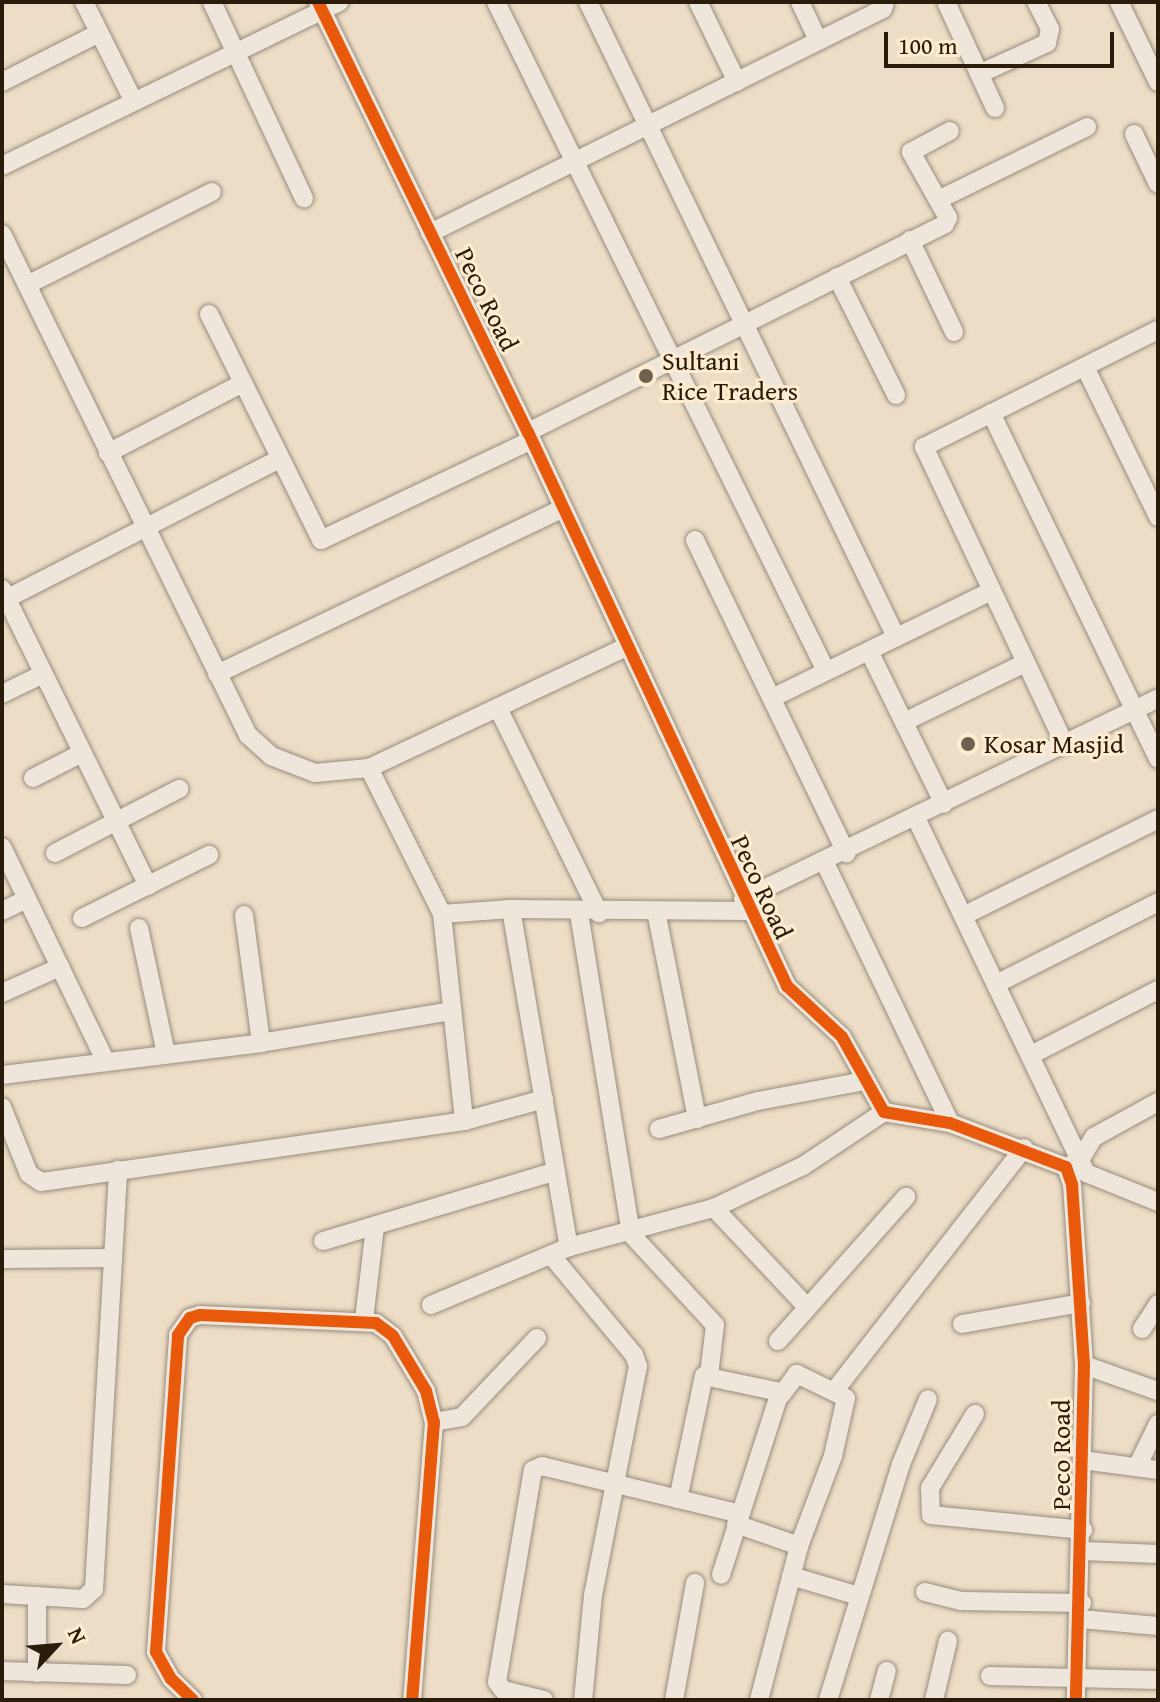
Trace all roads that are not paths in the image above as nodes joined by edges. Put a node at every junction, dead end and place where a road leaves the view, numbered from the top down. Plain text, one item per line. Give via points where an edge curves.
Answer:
1 (84, 2) edge
2 (212, 2) edge
3 (496, 2) edge
4 (588, 2) edge
5 (698, 2) edge
6 (800, 2) edge
7 (885, 2) edge
8 (946, 2) edge
9 (1036, 2) edge
10 (1119, 2) edge
11 (326, 5) edge
12 (99, 33) junction
13 (818, 40) junction
14 (236, 53) junction
15 (979, 74) junction
16 (2, 82) edge
17 (737, 82) junction
18 (1158, 82) edge
19 (133, 100) junction
20 (995, 108) dead end
21 (648, 127) junction
22 (1087, 127) dead end
23 (950, 131) dead end
24 (1134, 134) dead end
25 (576, 162) junction
26 (2, 166) edge
27 (1158, 184) edge
28 (212, 192) dead end
29 (304, 198) dead end
30 (938, 200) junction
31 (430, 233) junction
32 (2, 234) edge
33 (910, 240) junction
34 (837, 277) junction
35 (27, 285) junction
36 (209, 314) dead end
37 (745, 325) junction
38 (1158, 330) edge
39 (954, 332) dead end
40 (672, 361) junction
41 (1085, 367) junction
42 (243, 383) junction
43 (896, 395) dead end
44 (991, 413) junction
45 (530, 436) junction
46 (108, 453) junction
47 (280, 459) junction
48 (563, 508) junction
49 (1158, 517) edge
50 (145, 529) junction
51 (695, 540) dead end
52 (989, 592) junction
53 (4, 596) edge
54 (896, 637) junction
55 (626, 647) junction
56 (869, 651) junction
57 (1025, 663) junction
58 (826, 671) junction
59 (43, 674) junction
60 (217, 674) junction
61 (2, 694) edge
62 (772, 698) junction
63 (1158, 698) edge
64 (498, 708) junction
65 (1135, 710) junction
66 (904, 722) junction
67 (1065, 745) junction
68 (82, 753) junction
69 (1158, 759) edge
70 (369, 768) junction
71 (33, 778) dead end
72 (179, 789) dead end
73 (944, 804) junction
74 (916, 818) junction
75 (1158, 819) edge
76 (117, 822) junction
77 (2, 847) edge
78 (55, 853) dead end
79 (846, 853) junction
80 (209, 855) dead end
81 (825, 863) junction
82 (148, 886) junction
83 (27, 899) junction
84 (1158, 902) edge
85 (746, 905) junction
86 (511, 909) junction
87 (2, 911) edge
88 (656, 911) junction
89 (579, 913) junction
90 (599, 913) junction
91 (442, 914) junction
92 (244, 915) dead end
93 (963, 916) junction
94 (82, 918) dead end
95 (139, 928) dead end
96 (60, 967) junction
97 (996, 984) junction
98 (1158, 990) edge
99 (2, 993) edge
100 (452, 1011) junction
101 (261, 1043) junction
102 (166, 1054) junction
103 (1031, 1055) junction
104 (106, 1062) junction
105 (2, 1075) edge
106 (865, 1081) junction
107 (544, 1099) junction
108 (1158, 1102) edge
109 (2, 1107) edge
110 (884, 1112) junction
111 (697, 1119) junction
112 (464, 1121) junction
113 (950, 1123) junction
114 (659, 1129) dead end
115 (1024, 1148) junction
116 (1073, 1163) junction
117 (118, 1170) junction
118 (556, 1171) junction
119 (906, 1197) dead end
120 (1158, 1202) edge
121 (714, 1208) junction
122 (375, 1226) junction
123 (631, 1234) junction
124 (323, 1241) dead end
125 (569, 1247) junction
126 (551, 1255) junction
127 (113, 1258) junction
128 (2, 1259) edge
129 (1081, 1303) junction
130 (1158, 1304) edge
131 (431, 1305) dead end
132 (807, 1307) junction
133 (364, 1320) junction
134 (962, 1324) dead end
135 (1142, 1329) dead end
136 (537, 1338) dead end
137 (778, 1341) dead end
138 (1084, 1365) junction
139 (709, 1375) junction
140 (835, 1390) junction
141 (1158, 1391) edge
142 (781, 1395) junction
143 (928, 1399) dead end
144 (975, 1414) dead end
145 (434, 1422) junction
146 (1158, 1424) edge
147 (1082, 1460) junction
148 (1137, 1467) junction
149 (1158, 1470) edge
150 (611, 1483) junction
151 (678, 1499) junction
152 (738, 1519) junction
153 (1083, 1530) junction
154 (799, 1546) junction
155 (1083, 1551) junction
156 (1158, 1554) edge
157 (721, 1575) dead end
158 (791, 1576) junction
159 (695, 1583) dead end
160 (925, 1592) dead end
161 (2, 1594) edge
162 (37, 1596) junction
163 (859, 1596) junction
164 (1082, 1611) junction
165 (1158, 1626) edge
166 (948, 1641) dead end
167 (2, 1671) edge
168 (887, 1671) dead end
169 (37, 1673) junction
170 (127, 1675) dead end
171 (990, 1676) dead end
172 (1077, 1679) junction
173 (1158, 1680) edge
174 (193, 1700) edge
175 (412, 1700) edge
176 (544, 1700) edge
177 (583, 1700) edge
178 (674, 1700) edge
179 (759, 1700) edge
180 (828, 1700) edge
181 (879, 1700) edge
182 (934, 1700) edge
183 (1076, 1700) edge

1 - 12 street
2 - 14 street
3 - 25 street
4 - 21 street
5 - 17 street
6 - 13 street
7 - 13 street via 883,9
8 - 15 street
9 - 15 street via 1050,29 1047,43
10 - 18 street
11 - 14 street
11 - 31 street, Peco Road
12 - 16 street
12 - 19 street
13 - 17 street
14 - 19 street
14 - 29 street
15 - 20 street
17 - 21 street
19 - 26 street
21 - 25 street
21 - 37 street
22 - 30 street
23 - 30 street via 911,152
24 - 27 street
25 - 31 street
25 - 40 street
28 - 35 street
30 - 33 street via 947,221
31 - 45 street, Peco Road
32 - 35 street
33 - 34 street
33 - 39 street
34 - 37 street
34 - 43 street
35 - 46 street
36 - 42 street
37 - 40 street
37 - 54 street
38 - 41 street
40 - 45 street
40 - 58 street
41 - 44 street
41 - 49 street
42 - 46 street
42 - 47 street
44 - 52 street via 924,447
44 - 65 street
45 - 47 street via 325,541 317,537
45 - 48 street, Peco Road
46 - 50 street
47 - 50 street
48 - 55 street, Peco Road
48 - 60 street
50 - 53 street
50 - 60 street
51 - 62 street
52 - 54 street
52 - 57 street
53 - 59 street
54 - 56 street
55 - 64 street
55 - 85 street, Peco Road
56 - 58 street
56 - 66 street
57 - 66 street
57 - 67 street
58 - 62 street
59 - 61 street
59 - 68 street
60 - 70 street via 248,735 281,763 333,775
62 - 79 street
63 - 65 street
64 - 70 street
64 - 90 street
65 - 67 street
65 - 69 street
66 - 73 street
67 - 73 street
68 - 71 street
68 - 76 street
70 - 91 street
72 - 76 street
73 - 74 street
74 - 79 street
74 - 93 street
75 - 93 street
76 - 78 street
76 - 82 street
77 - 83 street
79 - 81 street
80 - 82 street
81 - 85 street
81 - 113 street
82 - 94 street
83 - 87 street
83 - 96 street
84 - 97 street
85 - 88 street
85 - 106 street, Peco Road via 787,986 842,1037
86 - 89 street
86 - 91 street
86 - 107 street
88 - 90 street
88 - 111 street
89 - 90 street
89 - 123 street
91 - 100 street
92 - 101 street
93 - 97 street
95 - 102 street
96 - 99 street
96 - 104 street
97 - 103 street
98 - 103 street
100 - 101 street
100 - 112 street
101 - 102 street
102 - 104 street
103 - 116 street
104 - 105 street
106 - 110 street, Peco Road
106 - 111 street via 758,1101
107 - 112 street
107 - 118 street
108 - 116 street via 1094,1137
109 - 117 street via 35,1181
110 - 113 street
110 - 121 street via 803,1166
111 - 114 street
112 - 117 street
113 - 115 street
115 - 116 street
115 - 140 street
116 - 120 street
116 - 129 street, Peco Road
117 - 127 street
118 - 122 street
118 - 125 street
119 - 132 street
121 - 123 street
121 - 132 street
122 - 124 street
122 - 133 street
123 - 125 street
123 - 139 street via 715,1325
125 - 126 street
126 - 131 street
126 - 150 street via 636,1360
127 - 128 street
127 - 162 street via 94,1589 83,1599
129 - 134 street
129 - 138 street, Peco Road
130 - 135 street
132 - 137 street
133 - 145 street via 385,1328 398,1343 432,1401
133 - 174 street via 200,1315 183,1325 156,1652 171,1679
136 - 145 street via 462,1417
138 - 141 street
138 - 147 street, Peco Road
139 - 142 street
139 - 151 street via 701,1382
140 - 142 street via 797,1374
140 - 154 street via 846,1398 838,1437
142 - 152 street
143 - 163 street
144 - 153 street via 930,1488 931,1515
145 - 175 street
146 - 148 street
147 - 148 street
147 - 153 street, Peco Road
148 - 149 street
150 - 151 street
150 - 176 street via 542,1466 532,1472 497,1682 503,1690
150 - 177 street
151 - 152 street
152 - 154 street
152 - 157 street
153 - 155 street, Peco Road
154 - 158 street
155 - 156 street
155 - 164 street, Peco Road
158 - 163 street
158 - 179 street
159 - 178 street
160 - 164 street via 962,1601
161 - 162 street
162 - 169 street
163 - 180 street
164 - 165 street
164 - 172 street, Peco Road
166 - 182 street
167 - 169 street
168 - 181 street
169 - 170 street
171 - 172 street
172 - 173 street
172 - 183 street, Peco Road

